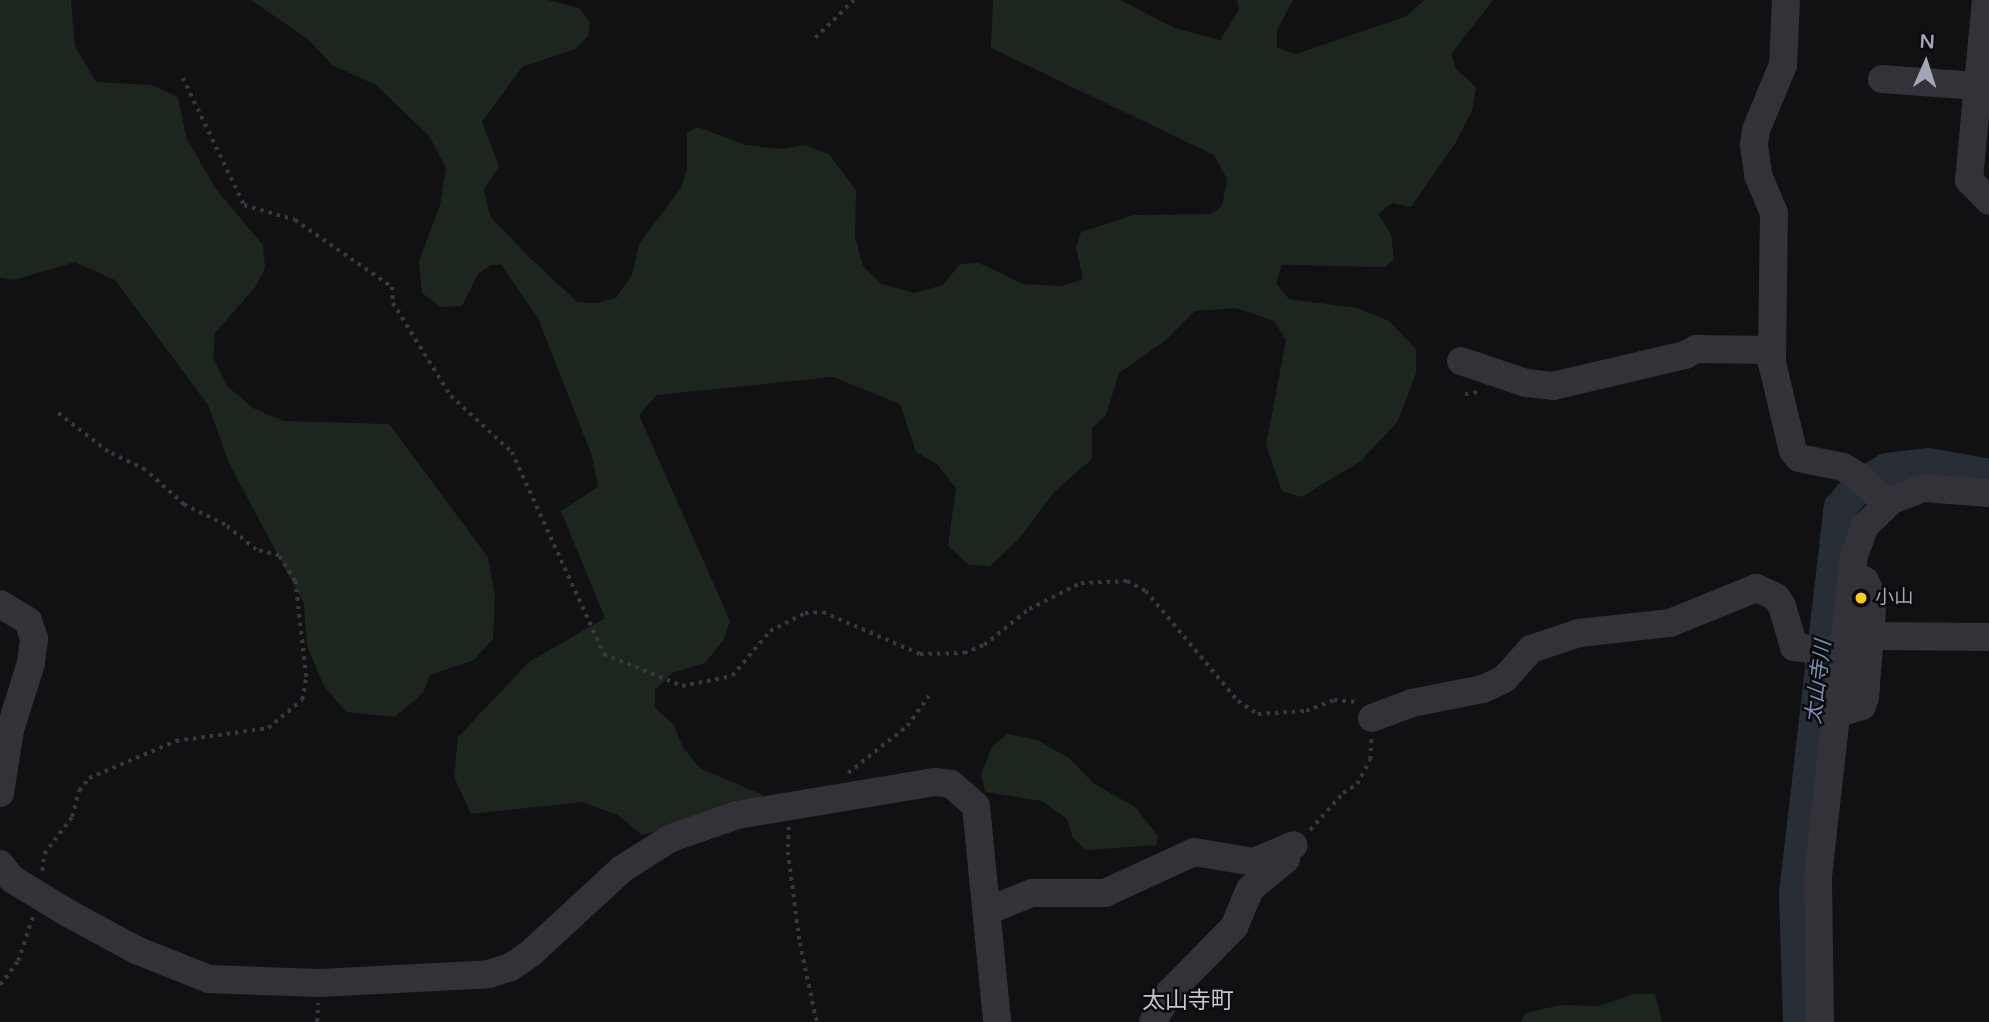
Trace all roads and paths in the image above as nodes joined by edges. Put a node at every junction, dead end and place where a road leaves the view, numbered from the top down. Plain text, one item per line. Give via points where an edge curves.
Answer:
1 (854, 0) edge
2 (1986, 0) edge
3 (1790, 7) edge
4 (815, 38) dead end
5 (1985, 48) edge
6 (183, 78) dead end
7 (1882, 79) dead end
8 (1977, 86) junction
9 (1981, 145) edge
10 (1989, 201) edge
11 (1770, 350) junction
12 (1461, 361) dead end
13 (55, 411) dead end
14 (1989, 493) edge
15 (1886, 504) junction
16 (1852, 576) junction
17 (0, 604) edge
18 (1871, 636) junction
19 (1989, 637) edge
20 (1832, 651) junction
21 (929, 696) dead end
22 (1839, 713) junction
23 (1372, 718) junction
24 (845, 775) dead end
25 (0, 793) edge
26 (790, 823) dead end
27 (1294, 845) junction
28 (0, 864) edge
29 (39, 896) junction
30 (989, 909) junction
31 (0, 985) edge
32 (817, 1022) edge
33 (997, 1022) edge
34 (1153, 1022) edge
35 (1820, 1022) edge

1 - 4 path
2 - 5 street
3 - 11 street via 1783,65 1756,130 1755,145 1758,176 1774,213
5 - 8 street
6 - 23 path via 244,205 295,220 391,287 393,303 451,396 512,452 604,654 682,686 732,676 770,631 805,613 822,612 920,654 964,653 984,645 1036,605 1081,583 1127,581 1146,591 1238,701 1258,714 1306,711 1334,700 1352,700
7 - 8 street
8 - 9 street
9 - 10 street via 1969,180
11 - 12 street via 1696,349 1553,386 1526,383
11 - 15 street via 1793,451 1799,458 1850,471
13 - 29 path via 108,453 145,470 184,505 225,525 256,550 279,556 295,581 306,677 302,700 268,728 176,741 83,783 72,817 44,854
14 - 15 street via 1924,488
15 - 16 street via 1865,526
16 - 18 street via 1872,589
16 - 20 street
17 - 25 street via 28,621 34,638 10,730
18 - 19 street
18 - 22 street via 1862,706
20 - 22 street
20 - 23 street via 1794,646 1782,606 1776,597 1756,588 1670,623 1579,633 1531,649 1504,679 1483,689 1412,703
21 - 24 path via 907,726
22 - 35 street via 1818,876
23 - 27 path via 1370,760 1364,773
26 - 32 path via 788,852 800,943
27 - 30 street via 1254,862 1194,852 1105,893 1032,893
27 - 34 street via 1290,857 1250,889 1234,927 1169,993
28 - 29 street via 12,879
29 - 30 street via 136,950 209,979 320,983 489,974 511,967 531,953 622,869 671,838 737,815 935,782 965,793 976,806
29 - 31 path via 18,961
30 - 33 street

